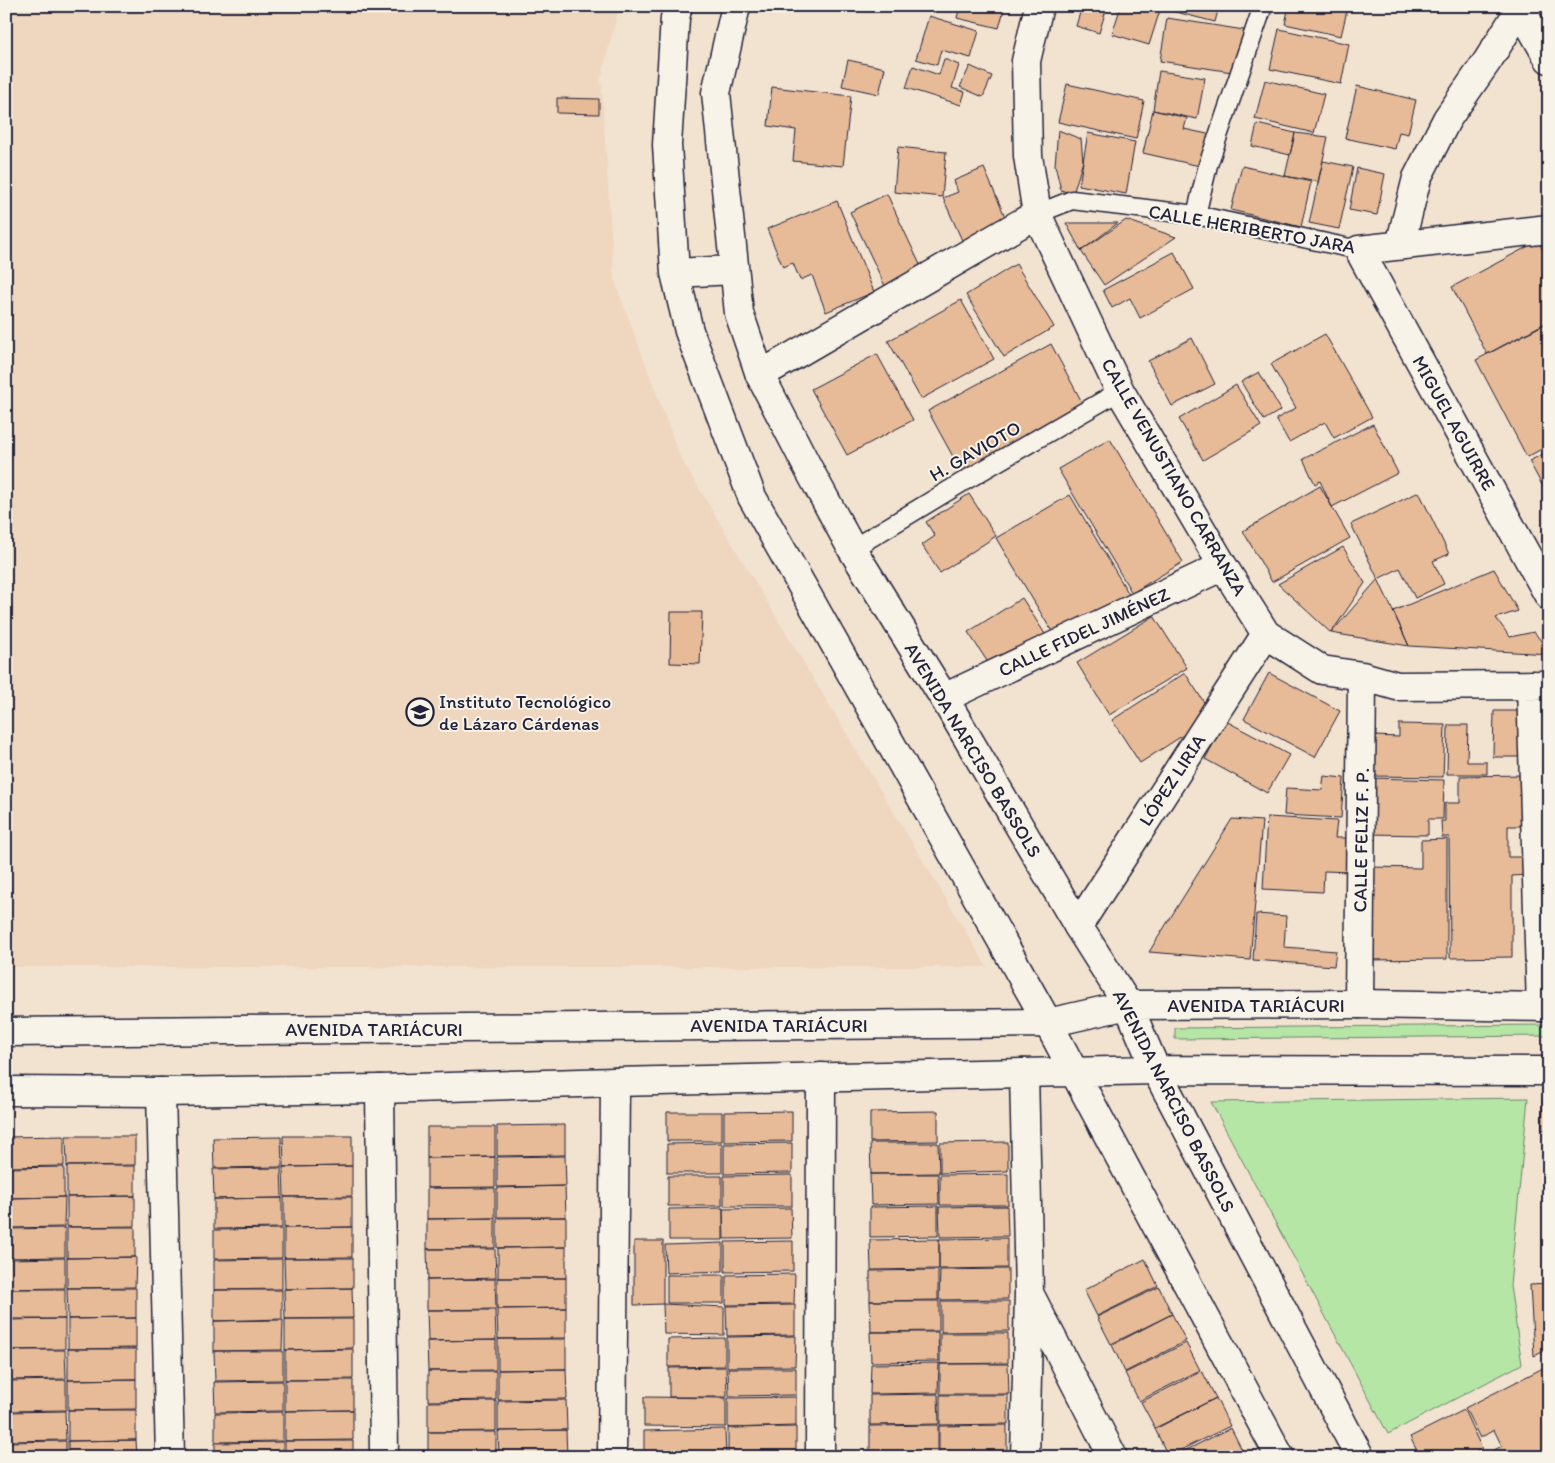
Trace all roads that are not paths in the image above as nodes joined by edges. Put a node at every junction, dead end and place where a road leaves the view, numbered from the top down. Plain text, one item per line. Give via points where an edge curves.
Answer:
1 (678, 6) edge
2 (736, 6) edge
3 (1039, 6) edge
4 (1263, 6) edge
5 (1520, 8) edge
6 (1549, 59) edge
7 (1037, 214) junction
8 (1196, 215) junction
9 (1549, 229) edge
10 (1400, 245) junction
11 (1359, 250) junction
12 (734, 270) junction
13 (675, 273) junction
14 (760, 375) junction
15 (1120, 391) junction
16 (852, 549) junction
17 (1223, 566) junction
18 (1549, 596) edge
19 (1266, 634) junction
20 (1362, 676) junction
21 (1540, 685) edge
22 (944, 698) junction
23 (1078, 926) junction
24 (1359, 1004) junction
25 (1128, 1005) junction
26 (1545, 1007) edge
27 (1048, 1023) junction
28 (6, 1032) edge
29 (1156, 1070) junction
30 (1549, 1071) edge
31 (1074, 1072) junction
32 (1024, 1073) junction
33 (821, 1077) junction
34 (615, 1082) junction
35 (380, 1089) junction
36 (6, 1091) edge
37 (161, 1092) junction
38 (1029, 1293) junction
39 (170, 1457) edge
40 (384, 1457) edge
41 (612, 1457) edge
42 (820, 1457) edge
43 (1025, 1457) edge
44 (1113, 1457) edge
45 (1280, 1457) edge
46 (1360, 1457) edge

1 - 13 street via 667,145
2 - 12 street, AVENIDA NARCISO BASSOLS via 716,93
3 - 7 street, CALLE VENUSTIANO CARRANZA via 1026,61 1028,156
4 - 8 lane via 1208,165
5 - 6 street
5 - 10 street via 1446,119 1417,178
7 - 8 lane, CALLE HERIBERTO JARA via 1072,200
7 - 14 street, CALLE HERIBERTO JARA
7 - 15 street, CALLE VENUSTIANO CARRANZA
8 - 11 lane, CALLE HERIBERTO JARA
9 - 10 street, CALLE HERIBERTO JARA
10 - 11 street, CALLE HERIBERTO JARA
11 - 18 street, MIGUEL AGUIRRE
12 - 13 street
12 - 14 street, AVENIDA NARCISO BASSOLS via 739,313
13 - 27 street via 689,331 752,496
14 - 16 street, AVENIDA NARCISO BASSOLS
15 - 16 lane, H. GAVIOTO
15 - 17 street, CALLE VENUSTIANO CARRANZA
16 - 22 street, AVENIDA NARCISO BASSOLS
17 - 19 street, CALLE VENUSTIANO CARRANZA
17 - 22 street, CALLE FIDEL JIMÉNEZ
19 - 20 street, CALLE VENUSTIANO CARRANZA via 1322,670
19 - 23 street, LÓPEZ LIRIA
20 - 21 street, CALLE VENUSTIANO CARRANZA via 1396,686
20 - 24 street, CALLE FELIZ F. P.
21 - 26 street
22 - 23 street, AVENIDA NARCISO BASSOLS
23 - 25 street, AVENIDA NARCISO BASSOLS
24 - 25 street, AVENIDA TARIÁCURI
24 - 26 street, AVENIDA TARIÁCURI
25 - 27 street, AVENIDA TARIÁCURI
25 - 29 street, AVENIDA NARCISO BASSOLS
27 - 28 street, AVENIDA TARIÁCURI
27 - 31 street
29 - 30 street
29 - 31 street
29 - 46 street, AVENIDA NARCISO BASSOLS
31 - 32 street
31 - 45 street
32 - 33 street
32 - 38 street
33 - 34 street
33 - 42 street
34 - 35 street
34 - 41 street
35 - 37 street
35 - 40 street
36 - 37 street
37 - 39 street
38 - 43 street
38 - 44 street

